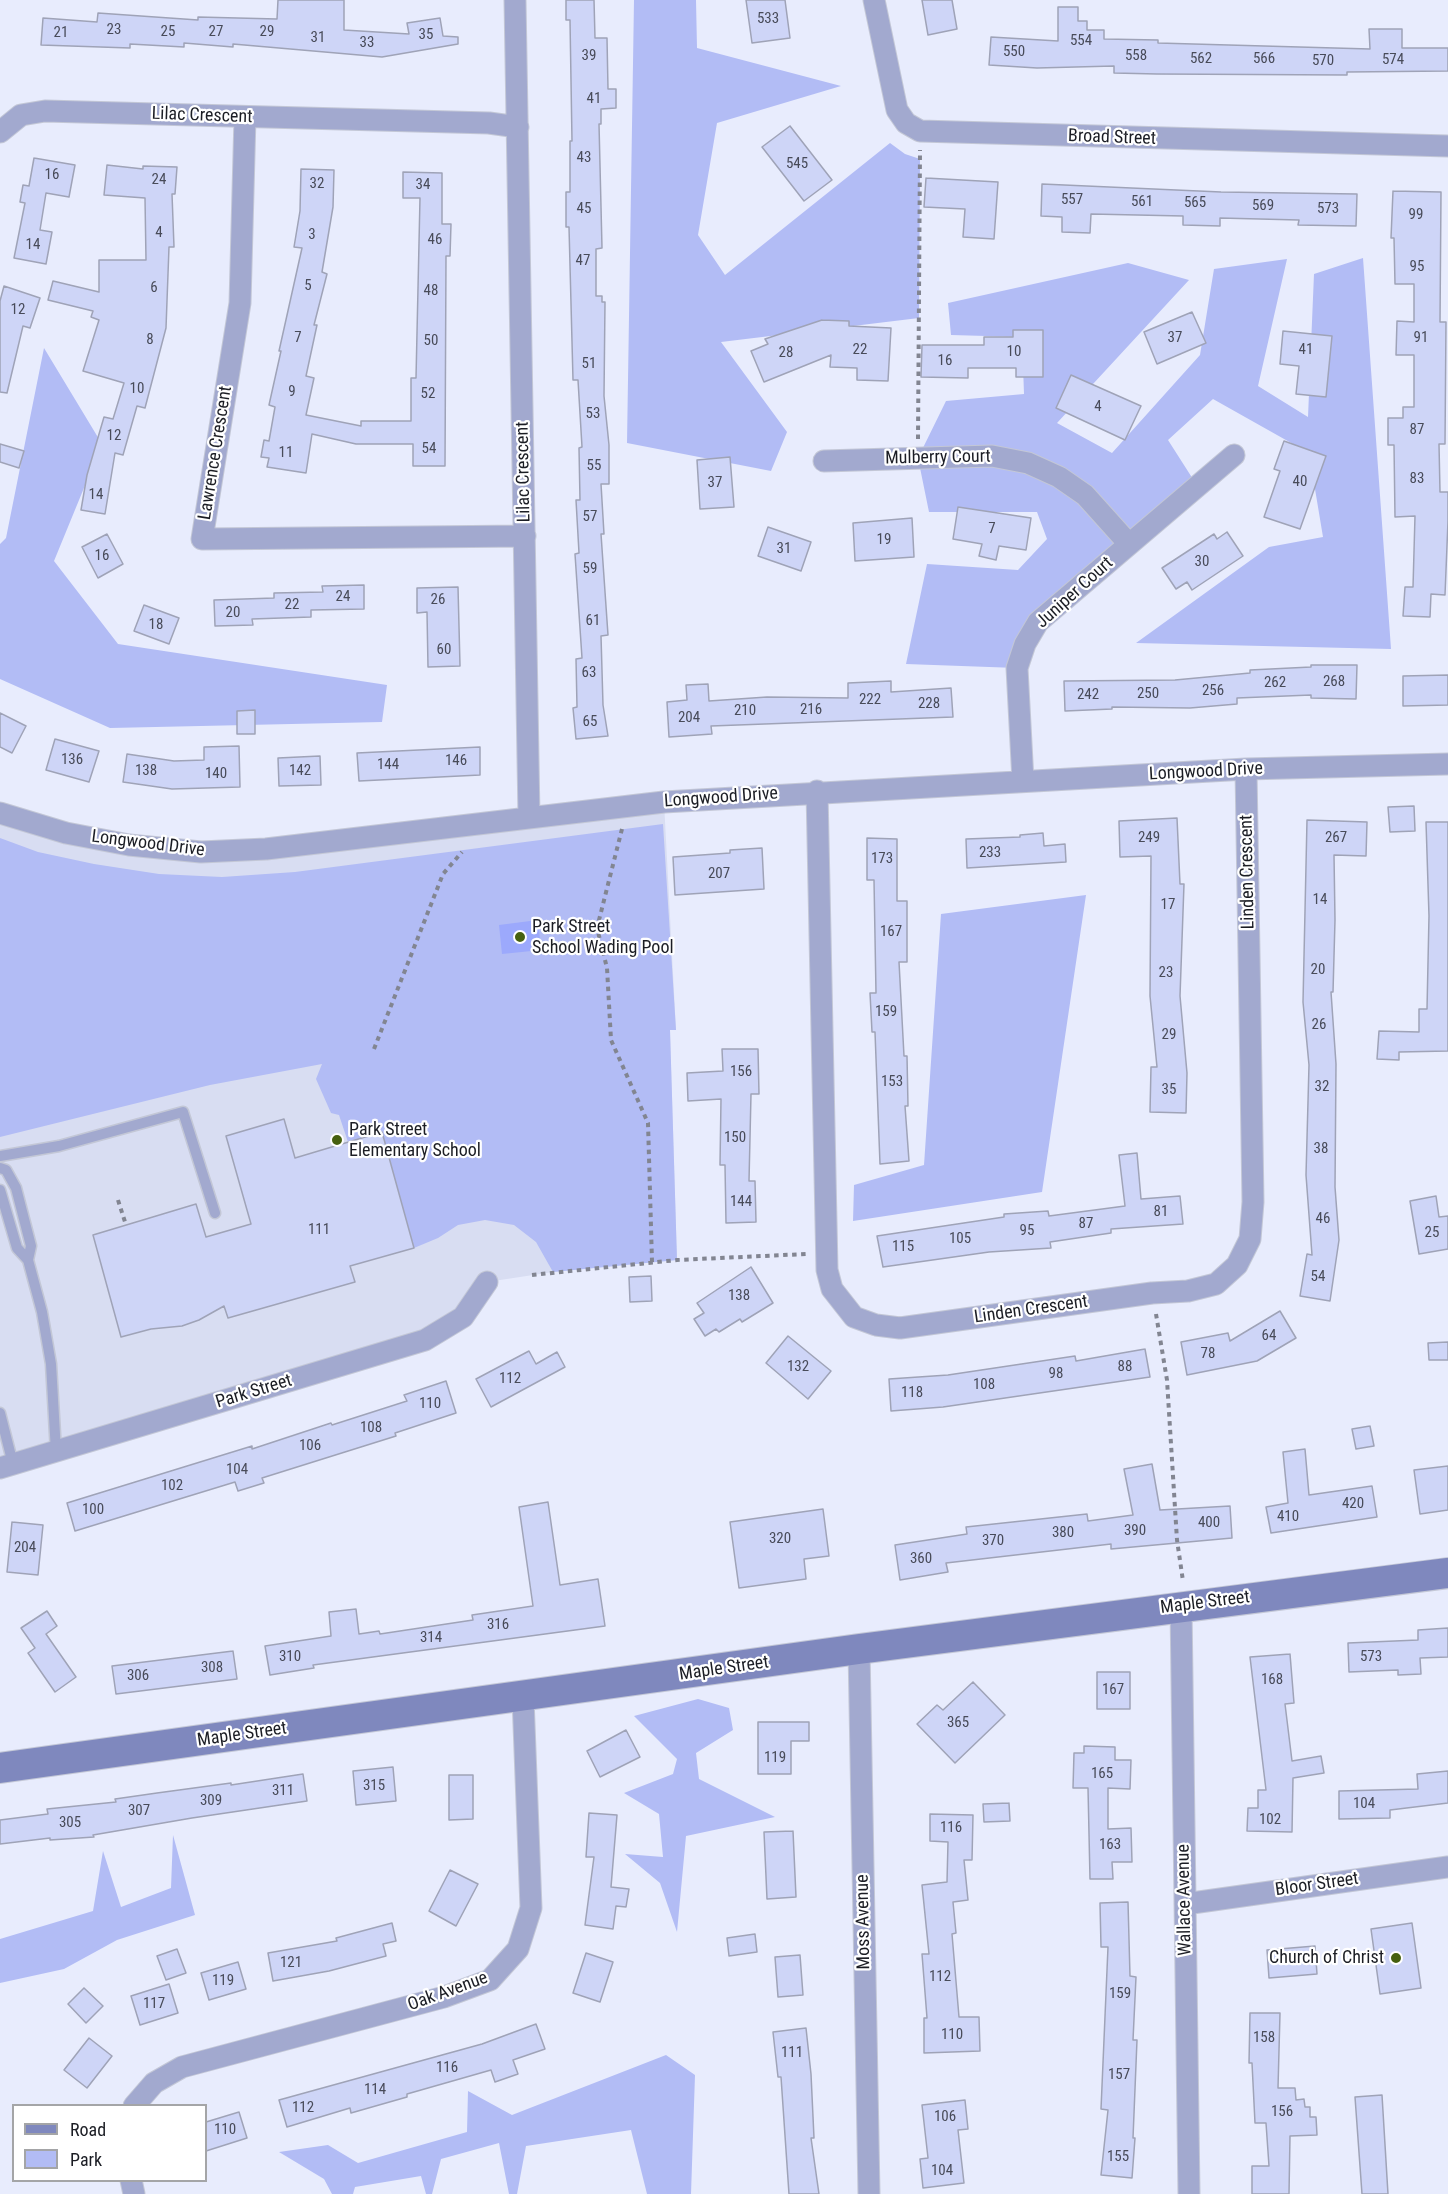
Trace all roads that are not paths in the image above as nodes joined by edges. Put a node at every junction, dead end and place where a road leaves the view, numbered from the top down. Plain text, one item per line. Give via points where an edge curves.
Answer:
1 (515, 0) edge
2 (874, 0) edge
3 (245, 117) junction
4 (518, 127) junction
5 (0, 132) edge
6 (1448, 146) edge
7 (1234, 455) dead end
8 (824, 461) dead end
9 (525, 536) junction
10 (1129, 544) junction
11 (1448, 764) edge
12 (1246, 769) junction
13 (1023, 781) junction
14 (817, 791) junction
15 (0, 813) edge
16 (529, 818) junction
17 (0, 1156) edge
18 (0, 1168) edge
19 (0, 1190) edge
20 (215, 1213) dead end
21 (28, 1260) junction
22 (487, 1282) dead end
23 (0, 1413) edge
24 (56, 1452) junction
25 (7, 1466) edge
26 (1448, 1573) edge
27 (1182, 1594) junction
28 (859, 1650) junction
29 (523, 1698) junction
30 (0, 1768) edge
31 (1448, 1868) edge
32 (1185, 1904) junction
33 (136, 2104) edge
34 (869, 2194) edge
35 (1189, 2194) edge

1 - 4 street, Lilac Crescent
2 - 6 street, Broad Street via 897,110 906,123 920,131
3 - 4 street, Lilac Crescent
3 - 5 street, Lilac Crescent via 45,111 21,116
3 - 9 street, Lawrence Crescent via 240,303 202,539
4 - 9 street, Lilac Crescent
7 - 10 street, Juniper Court
8 - 10 street, Mulberry Court via 992,456 1028,463 1085,495
9 - 16 street, Lilac Crescent
10 - 13 street, Juniper Court via 1038,622 1025,644 1017,668
11 - 12 street, Longwood Drive
12 - 13 street, Longwood Drive
12 - 14 street, Linden Crescent via 1253,1202 1250,1239 1237,1265 1216,1284 1188,1291 900,1328 854,1317 832,1289 827,1253
13 - 14 street, Longwood Drive
14 - 16 street, Longwood Drive via 664,802
15 - 16 street, Longwood Drive via 66,833 129,845 201,852 266,849
17 - 20 lane via 58,1146 183,1112
18 - 21 lane via 6,1170 16,1188 31,1246
19 - 21 lane via 17,1248
21 - 24 lane via 51,1364
22 - 24 street, Park Street via 463,1317 425,1340
23 - 25 lane
24 - 25 street, Park Street
26 - 27 street, Maple Street
27 - 28 street, Maple Street
27 - 32 street, Wallace Avenue
28 - 29 street, Maple Street
28 - 34 street, Moss Avenue
29 - 30 street, Maple Street
29 - 33 street, Oak Avenue via 531,1908 518,1949 490,1980 444,1997 182,2067 154,2083
31 - 32 street, Bloor Street
32 - 35 street, Wallace Avenue

